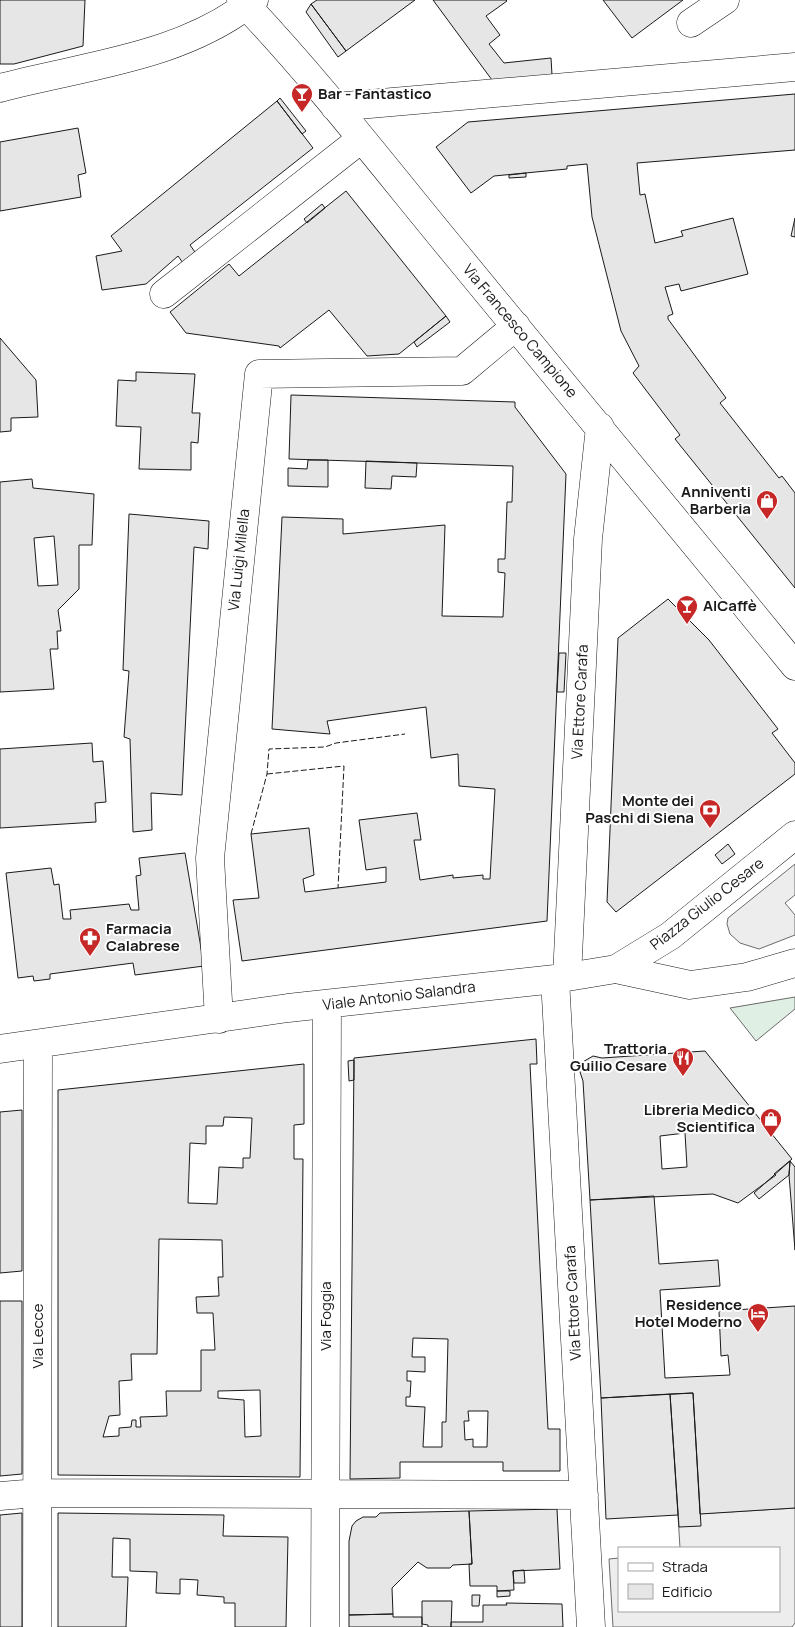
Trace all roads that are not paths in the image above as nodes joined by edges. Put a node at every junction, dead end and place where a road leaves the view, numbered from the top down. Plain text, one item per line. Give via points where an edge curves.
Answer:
1 (724, 0) edge
2 (247, 2) edge
3 (691, 23) dead end
4 (795, 67) edge
5 (0, 88) edge
6 (335, 107) junction
7 (361, 139) junction
8 (164, 294) dead end
9 (516, 326) junction
10 (600, 427) junction
11 (795, 666) edge
12 (795, 835) edge
13 (795, 963) edge
14 (616, 969) junction
15 (561, 978) junction
16 (327, 1004) junction
17 (219, 1019) junction
18 (38, 1045) junction
19 (0, 1049) edge
20 (37, 1493) junction
21 (325, 1494) junction
22 (584, 1495) junction
23 (0, 1496) edge
24 (37, 1627) edge
25 (325, 1627) edge
26 (591, 1627) edge

1 - 3 street
2 - 5 street via 219,24 134,59
2 - 6 street, Via Francesco Campione
4 - 6 street
6 - 7 street, Via Francesco Campione
7 - 8 street
7 - 9 street, Via Francesco Campione
9 - 10 street, Via Francesco Campione
9 - 17 street, Via Luigi Milella via 462,371 258,374 210,858
10 - 11 street, Via Francesco Campione
10 - 15 street, Via Ettore Carafa via 588,539
12 - 14 street, Piazza Giulio Cesare via 670,936
13 - 14 street, Viale Antonio Salandra via 747,977 690,985
14 - 15 street, Viale Antonio Salandra
15 - 16 street, Viale Antonio Salandra
15 - 22 street, Via Ettore Carafa
16 - 17 street, Viale Antonio Salandra
16 - 21 street, Via Foggia
17 - 18 street, Viale Antonio Salandra
18 - 19 street, Viale Antonio Salandra
18 - 20 street, Via Lecce
20 - 21 street
20 - 23 street
20 - 24 street, Via Lecce
21 - 22 street
21 - 25 street, Via Foggia
22 - 26 street, Via Ettore Carafa

